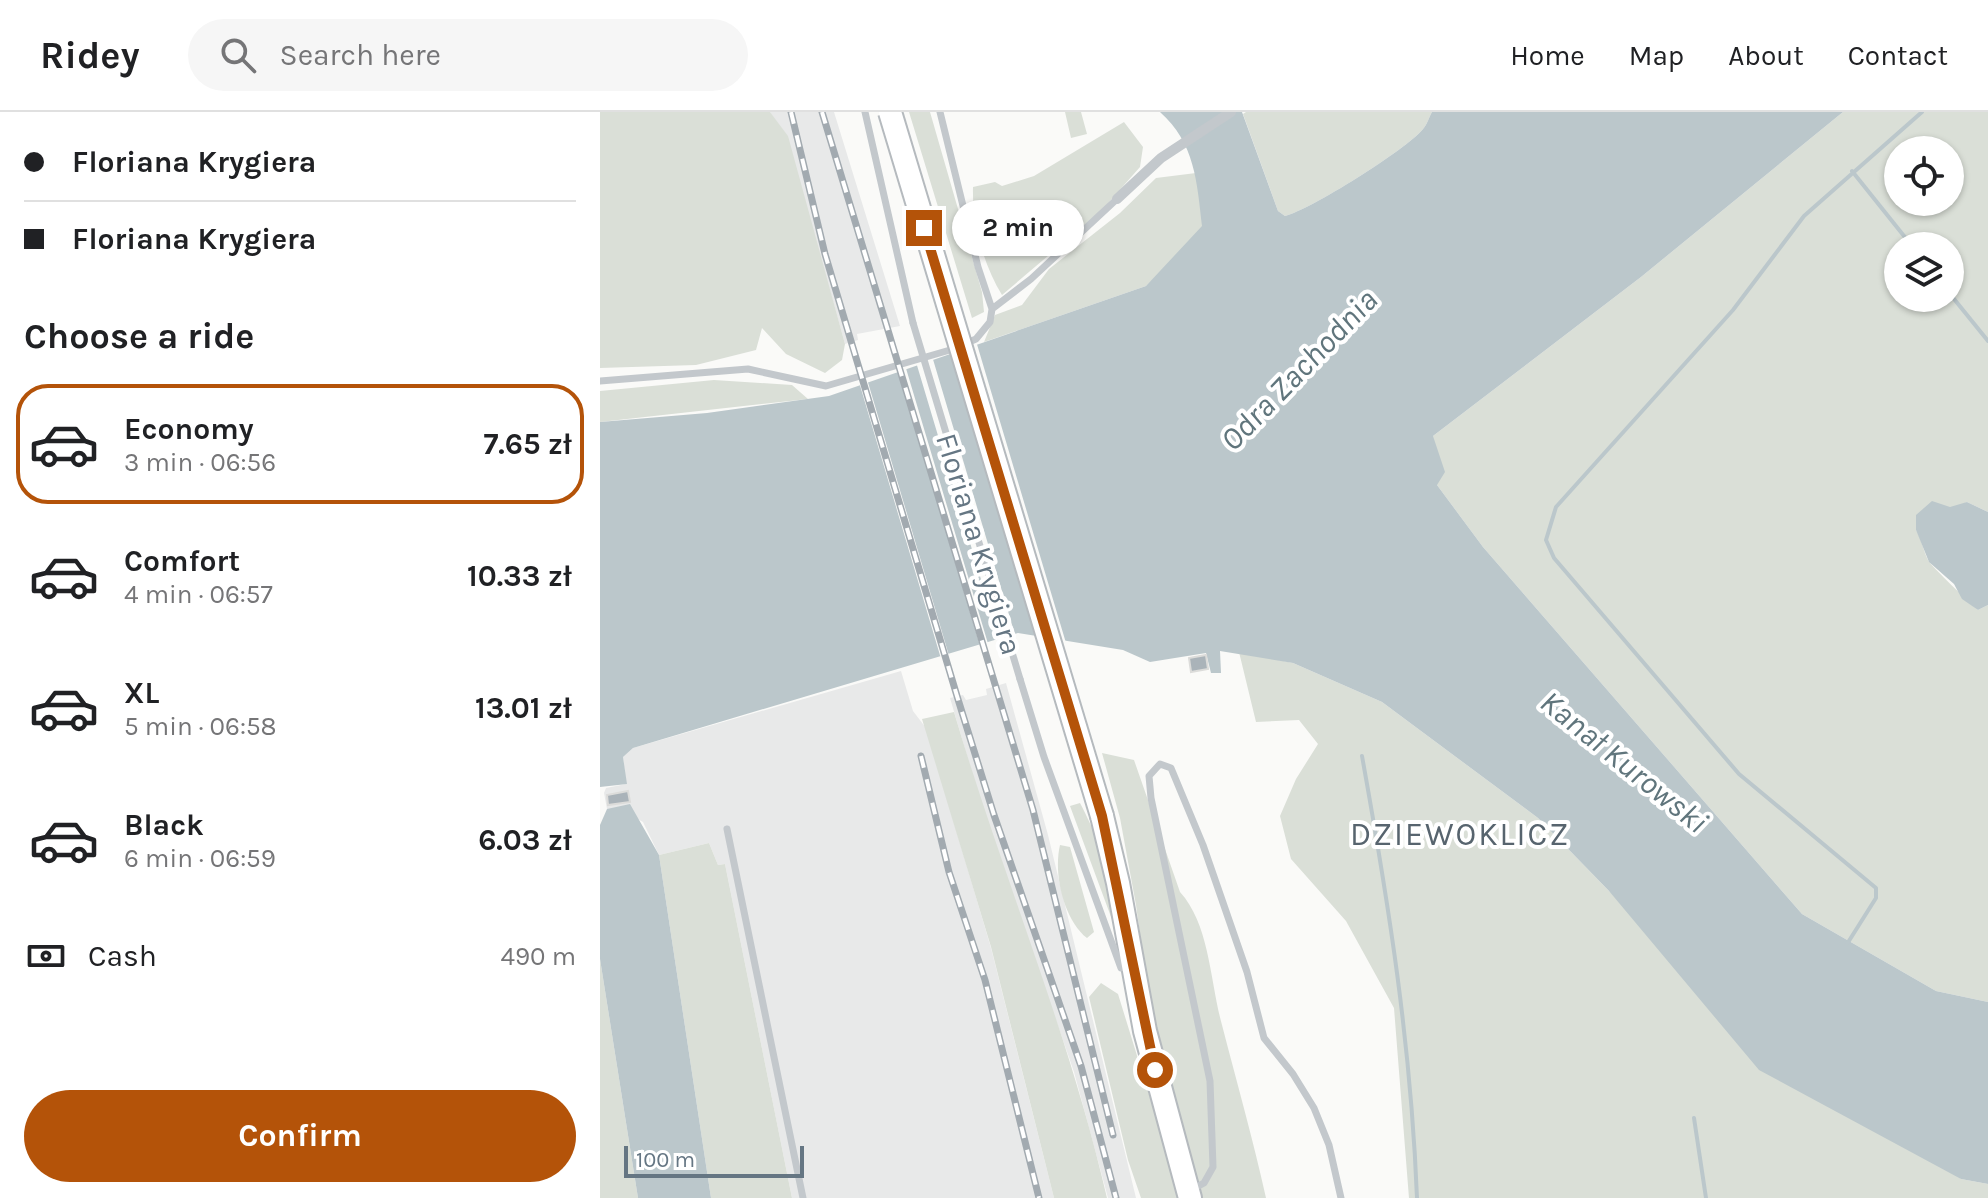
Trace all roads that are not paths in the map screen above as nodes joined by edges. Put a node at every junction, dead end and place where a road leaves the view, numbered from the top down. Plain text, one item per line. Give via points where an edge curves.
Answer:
1 (865, 112) edge
2 (890, 112) edge
3 (940, 112) edge
4 (1231, 112) edge
5 (1117, 199) joint
6 (992, 309) junction
7 (600, 381) edge
8 (727, 829) dead end
9 (1121, 968) dead end
10 (1189, 1194) edge
11 (803, 1198) edge
12 (1341, 1198) edge

1 - 9 lane, Floriana Krygiera, bridge via 913,323 1044,757
2 - 10 main road, Floriana Krygiera, bridge via 1102,816 1145,1031
3 - 6 lane
4 - 5 street via 1169,152
5 - 6 lane
6 - 7 lane via 985,330 969,344 834,385 748,369
8 - 11 lane
10 - 12 lane via 1213,1167 1213,1113 1206,1054 1151,798 1149,776 1160,764 1171,768 1203,845 1264,1038 1314,1108

